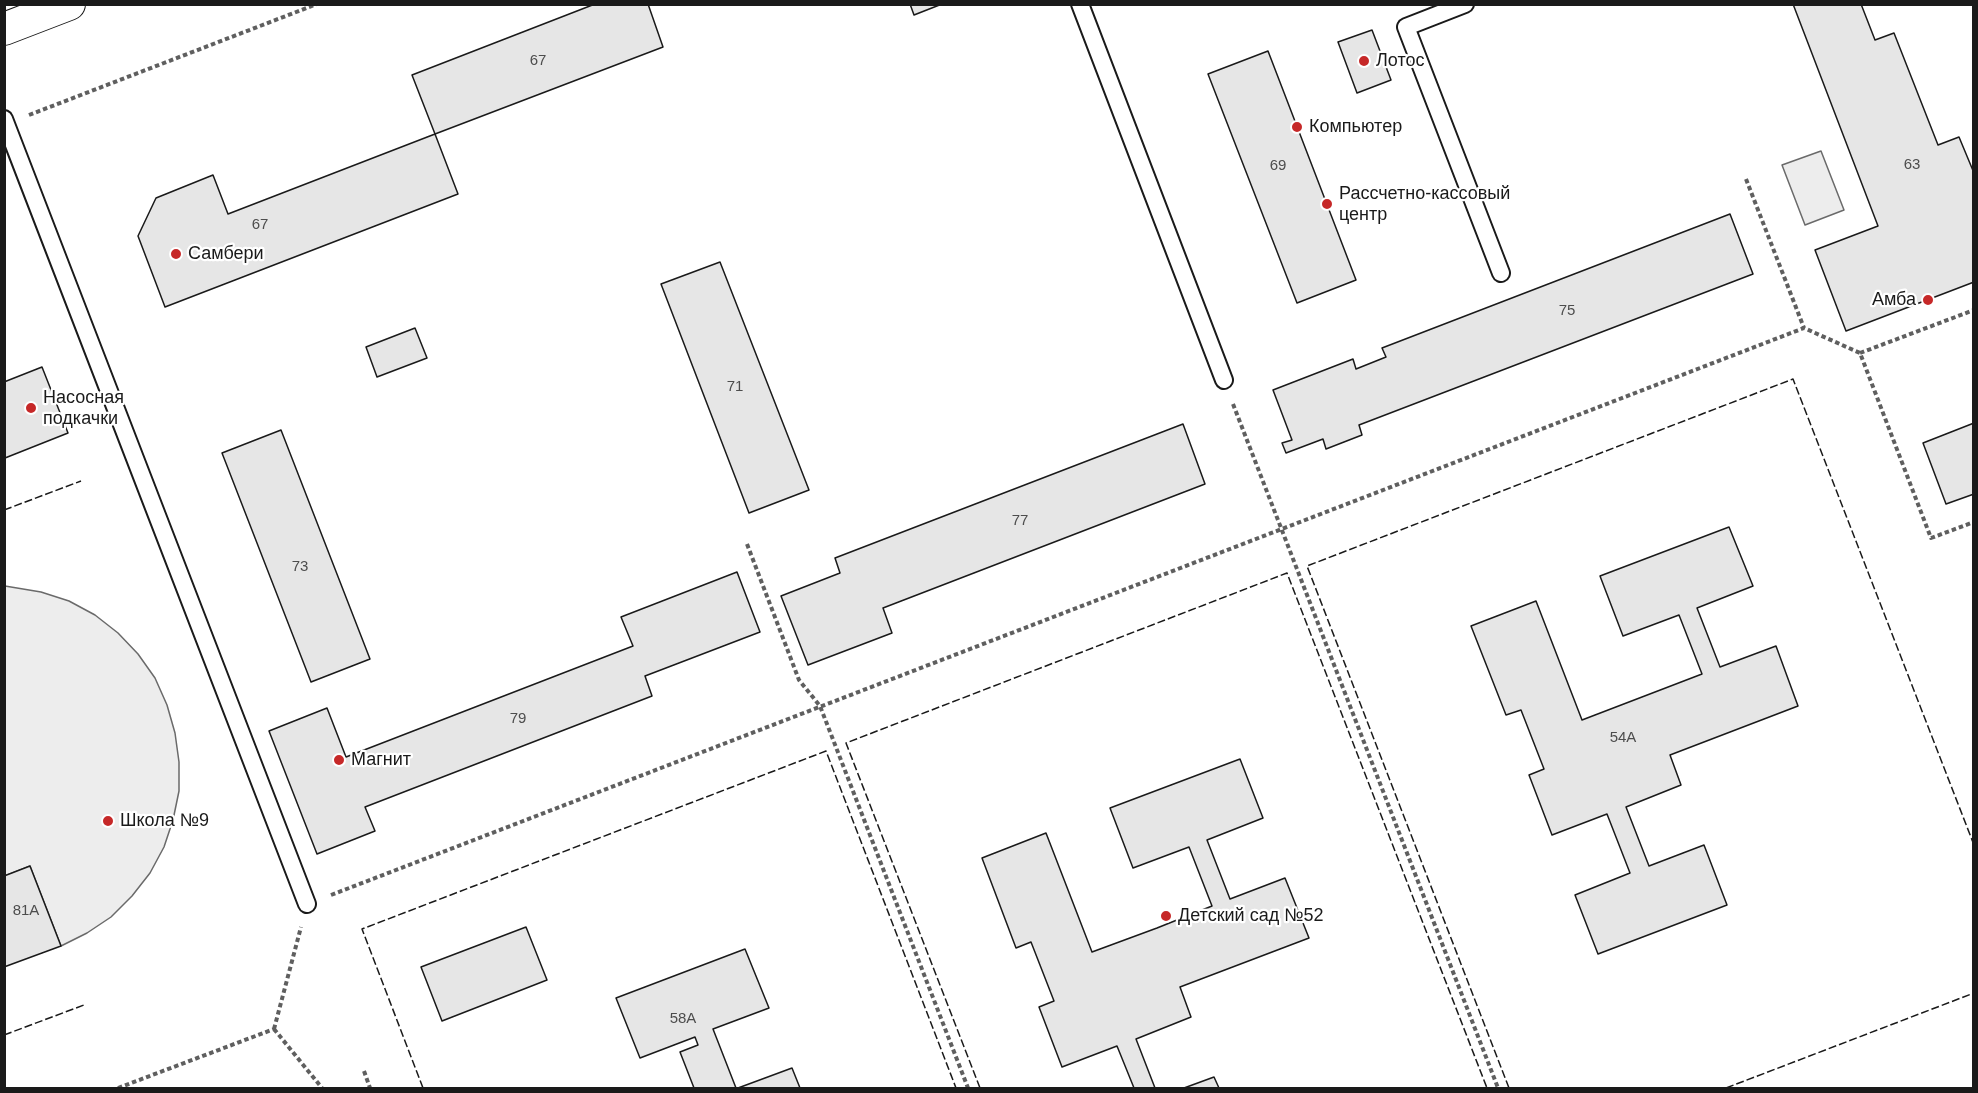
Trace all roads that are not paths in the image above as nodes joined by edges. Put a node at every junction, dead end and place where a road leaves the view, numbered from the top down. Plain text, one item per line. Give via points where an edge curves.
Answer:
1 (69, 4) edge
2 (1080, 4) edge
3 (1465, 4) edge
4 (4, 29) edge
5 (5, 122) edge
6 (1501, 273) dead end
7 (1224, 380) road end
8 (307, 904) road end

1 - 4 street
2 - 7 lane
3 - 6 lane via 1406,27
5 - 8 lane

